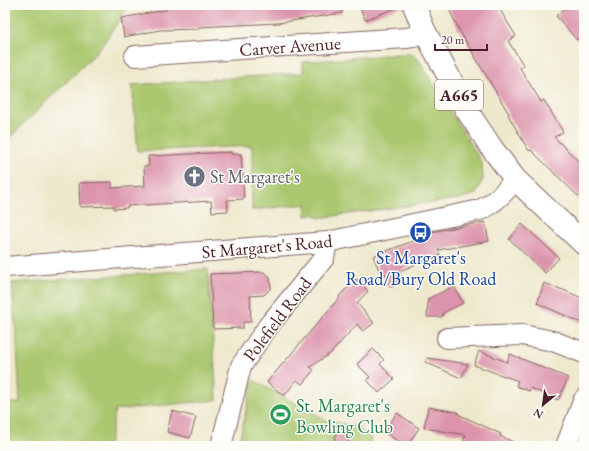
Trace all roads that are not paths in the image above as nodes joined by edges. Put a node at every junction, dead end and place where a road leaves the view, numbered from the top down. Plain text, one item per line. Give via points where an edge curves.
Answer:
1 (414, 5) edge
2 (424, 30) junction
3 (147, 59) dead end
4 (515, 179) junction
5 (327, 242) junction
6 (584, 244) edge
7 (5, 267) edge
8 (447, 338) dead end
9 (584, 353) edge
10 (584, 399) edge
11 (221, 446) edge
12 (566, 446) edge

1 - 2 main road, A665
2 - 3 street, Carver Avenue via 406,38
2 - 4 main road, A665 via 466,109
4 - 5 street, St Margaret's Road via 501,197 480,210
4 - 6 main road, A665
5 - 7 street, St Margaret's Road
5 - 11 street, Polefield Road via 324,258 269,325 241,366
8 - 9 street via 522,335 553,341
10 - 12 street

